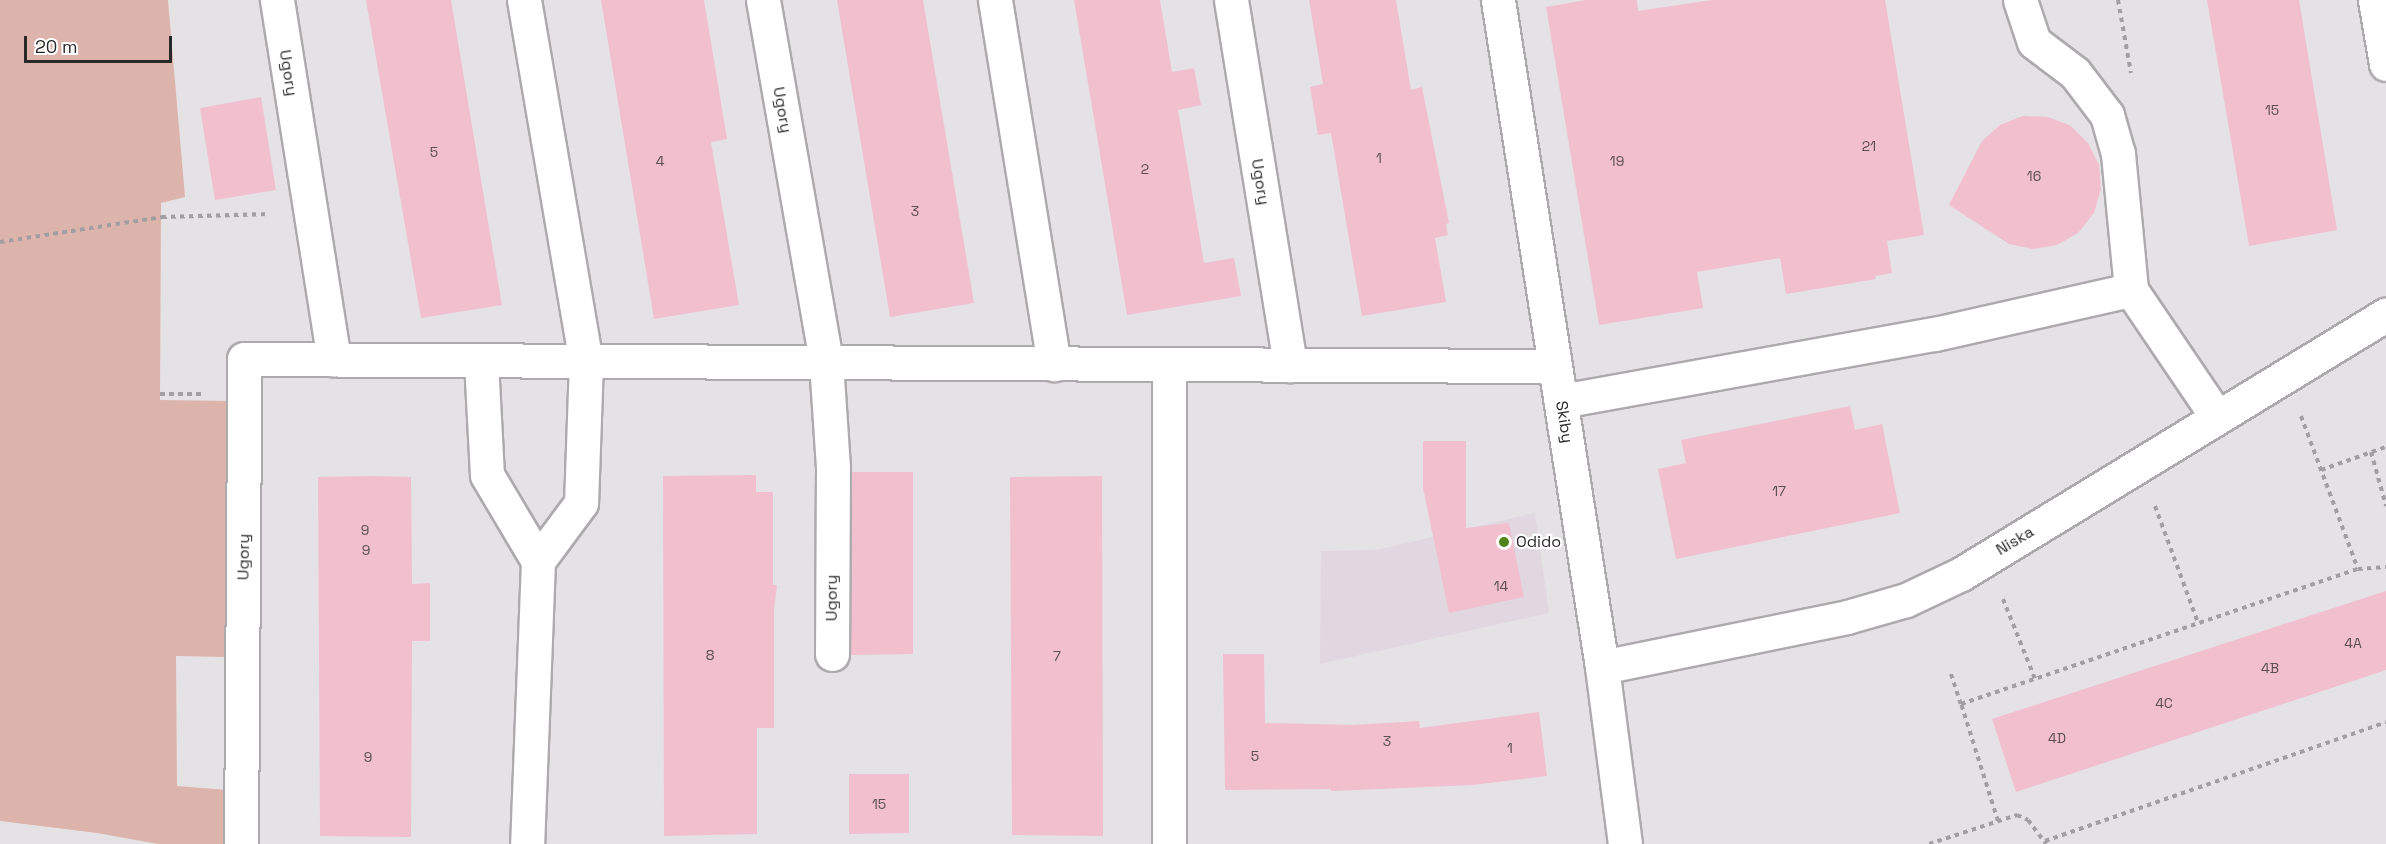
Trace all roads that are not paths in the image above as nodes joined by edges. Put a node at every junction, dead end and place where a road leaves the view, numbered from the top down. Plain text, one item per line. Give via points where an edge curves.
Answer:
1 (277, 0) edge
2 (524, 0) edge
3 (763, 0) edge
4 (995, 0) edge
5 (1231, 0) edge
6 (1498, 0) edge
7 (2020, 0) edge
8 (2374, 0) edge
9 (2386, 64) edge
10 (2131, 290) junction
11 (2386, 315) edge
12 (334, 360) junction
13 (481, 361) junction
14 (586, 361) junction
15 (826, 362) junction
16 (1054, 364) junction
17 (1169, 364) junction
18 (1290, 365) junction
19 (1555, 366) junction
20 (1561, 401) junction
21 (2217, 417) junction
22 (538, 561) junction
23 (832, 654) dead end
24 (1602, 667) junction
25 (241, 844) edge
26 (527, 844) edge
27 (1169, 844) edge
28 (1625, 844) edge

1 - 12 street, Ugory
2 - 14 street
3 - 15 street, Ugory
4 - 16 street
5 - 18 street, Ugory
6 - 19 street, Skiby
7 - 10 street via 2034,42 2075,73 2107,115 2118,154
8 - 9 street
10 - 20 street via 1935,334
10 - 21 street
11 - 21 street, Niska
12 - 13 street, Ugory
12 - 25 street, Ugory via 244,359
13 - 14 street, Ugory
13 - 22 street via 487,475
14 - 15 street, Ugory
14 - 22 street via 581,503
15 - 16 street, Ugory
15 - 23 street, Ugory via 833,468
16 - 17 street, Ugory
17 - 18 street, Ugory
17 - 27 street
18 - 19 street, Ugory
19 - 20 street, Skiby
20 - 24 street, Skiby
21 - 24 street, Niska via 1961,574 1906,600 1847,617
22 - 26 street
24 - 28 street, Skiby

